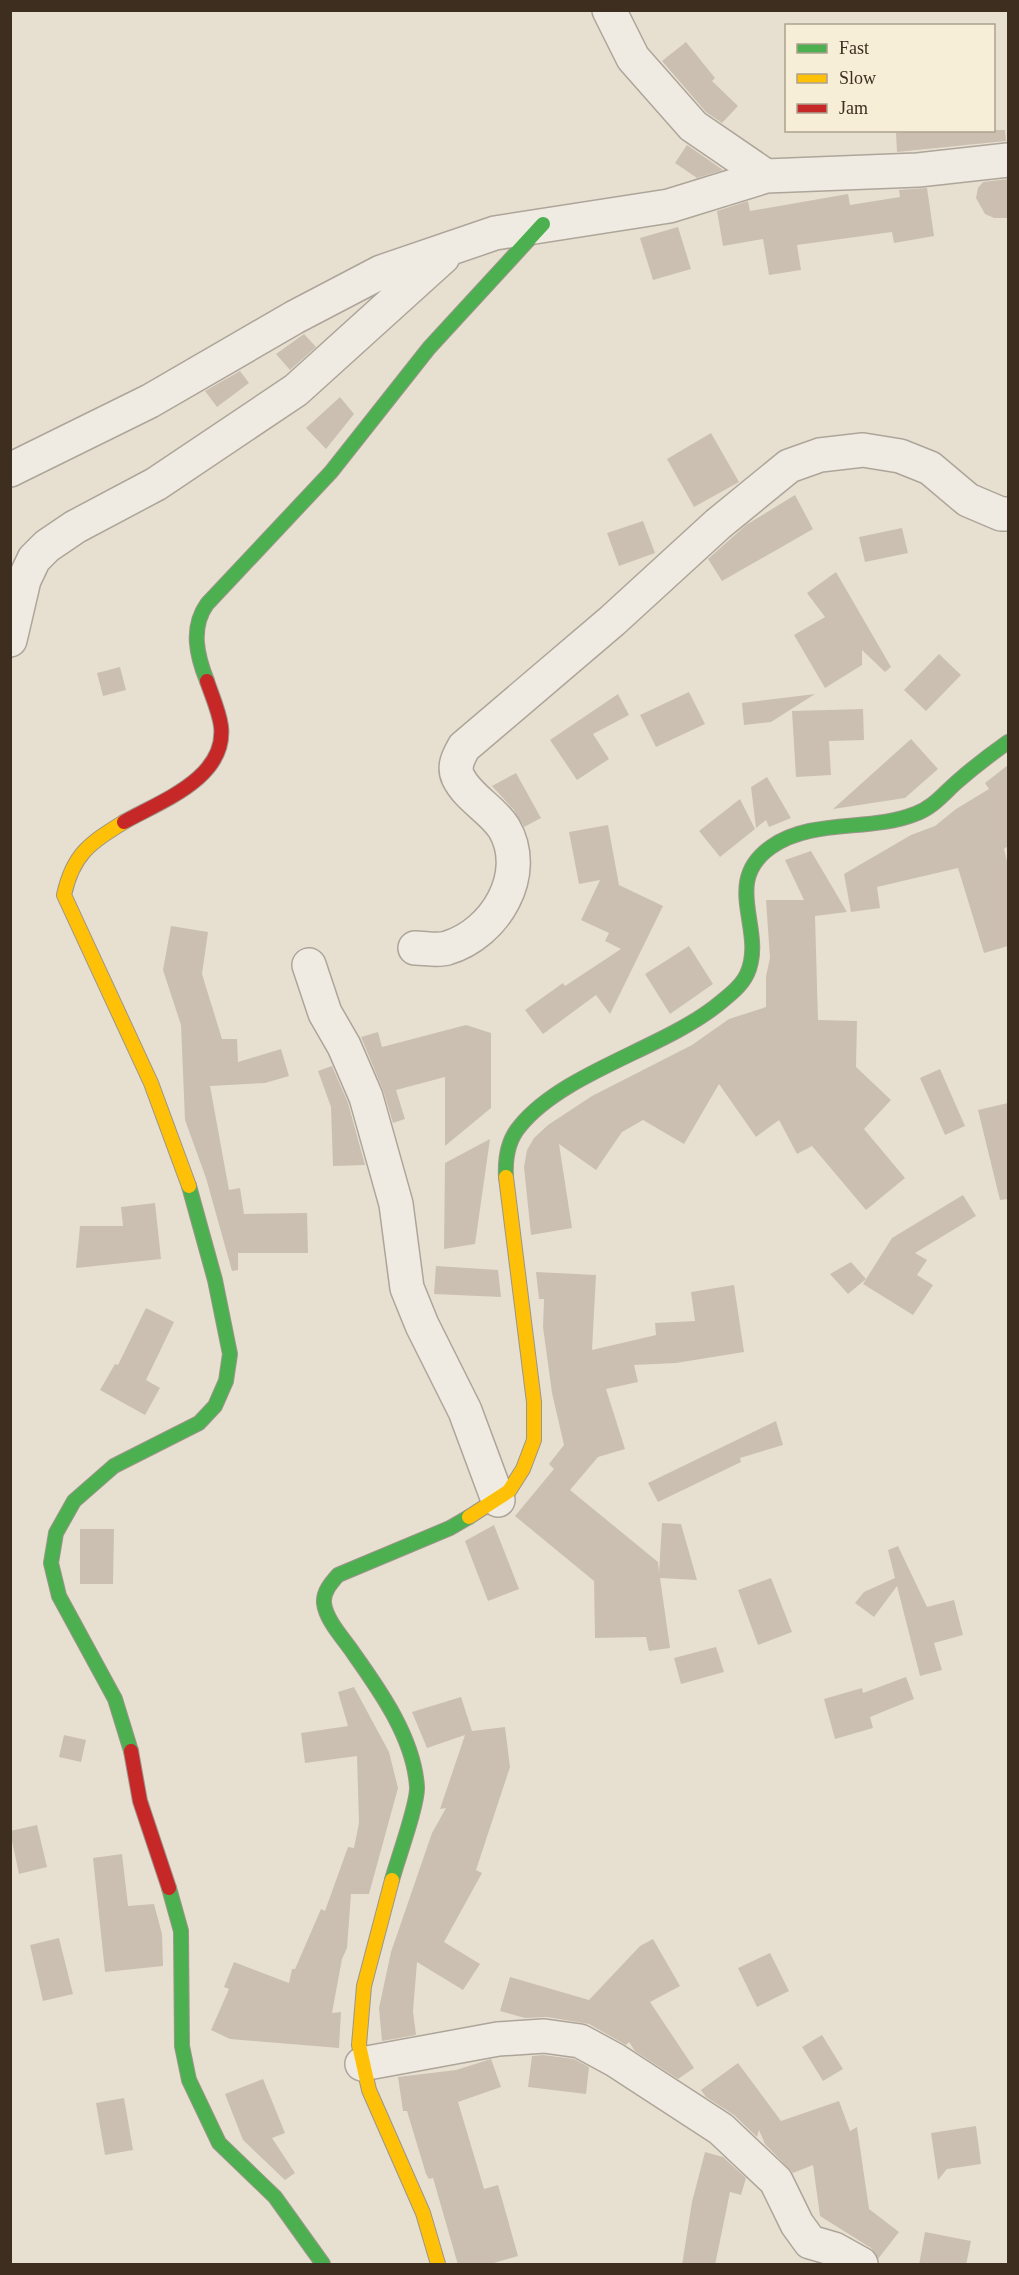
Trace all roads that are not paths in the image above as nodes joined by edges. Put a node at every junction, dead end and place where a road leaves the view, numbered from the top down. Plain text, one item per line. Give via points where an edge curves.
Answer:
1 (609, 10) edge
2 (1008, 160) edge
3 (766, 176) junction
4 (543, 224) junction
5 (454, 247) junction
6 (10, 470) edge
7 (1008, 514) edge
8 (10, 640) edge
9 (1008, 742) edge
10 (416, 948) dead end
11 (309, 964) dead end
12 (498, 1500) junction
13 (362, 2064) junction
14 (323, 2265) edge
15 (438, 2265) edge
16 (861, 2265) edge

1 - 3 street via 633,58 693,126
2 - 3 street via 918,170
3 - 4 street via 669,206
4 - 5 street via 495,233
4 - 14 street via 429,348 332,471 204,607 195,629 196,652 222,725 223,742 214,761 200,778 93,842 70,866 64,881 64,895 151,1083 188,1183 215,1280 230,1354 226,1381 215,1406 199,1423 114,1466 74,1501 56,1533 51,1563 59,1596 115,1699 143,1811 181,1931 182,2046 189,2080 219,2143 275,2197
5 - 6 street via 381,272 341,292 150,401
5 - 8 street via 296,390 156,484 47,546 34,559 24,580
7 - 10 street via 968,500 930,468 900,456 863,450 820,455 789,466 464,747 456,762 458,776 503,827 512,845 513,875 504,902 472,936 446,949
9 - 12 street via 938,801 913,816 785,837 757,859 747,878 753,952 739,987 677,1032 537,1107 510,1140 505,1164 506,1191 534,1402 534,1440 524,1469
11 - 12 street via 325,1013 366,1097 396,1204 407,1288 465,1411
12 - 13 street via 450,1528 345,1572 327,1588 324,1603 331,1621 397,1725 415,1769 417,1790 367,1968 358,2014
13 - 15 street via 428,2226
13 - 16 street via 498,2039 544,2036 580,2042 615,2060 721,2129 776,2181 796,2224 810,2242 834,2249

